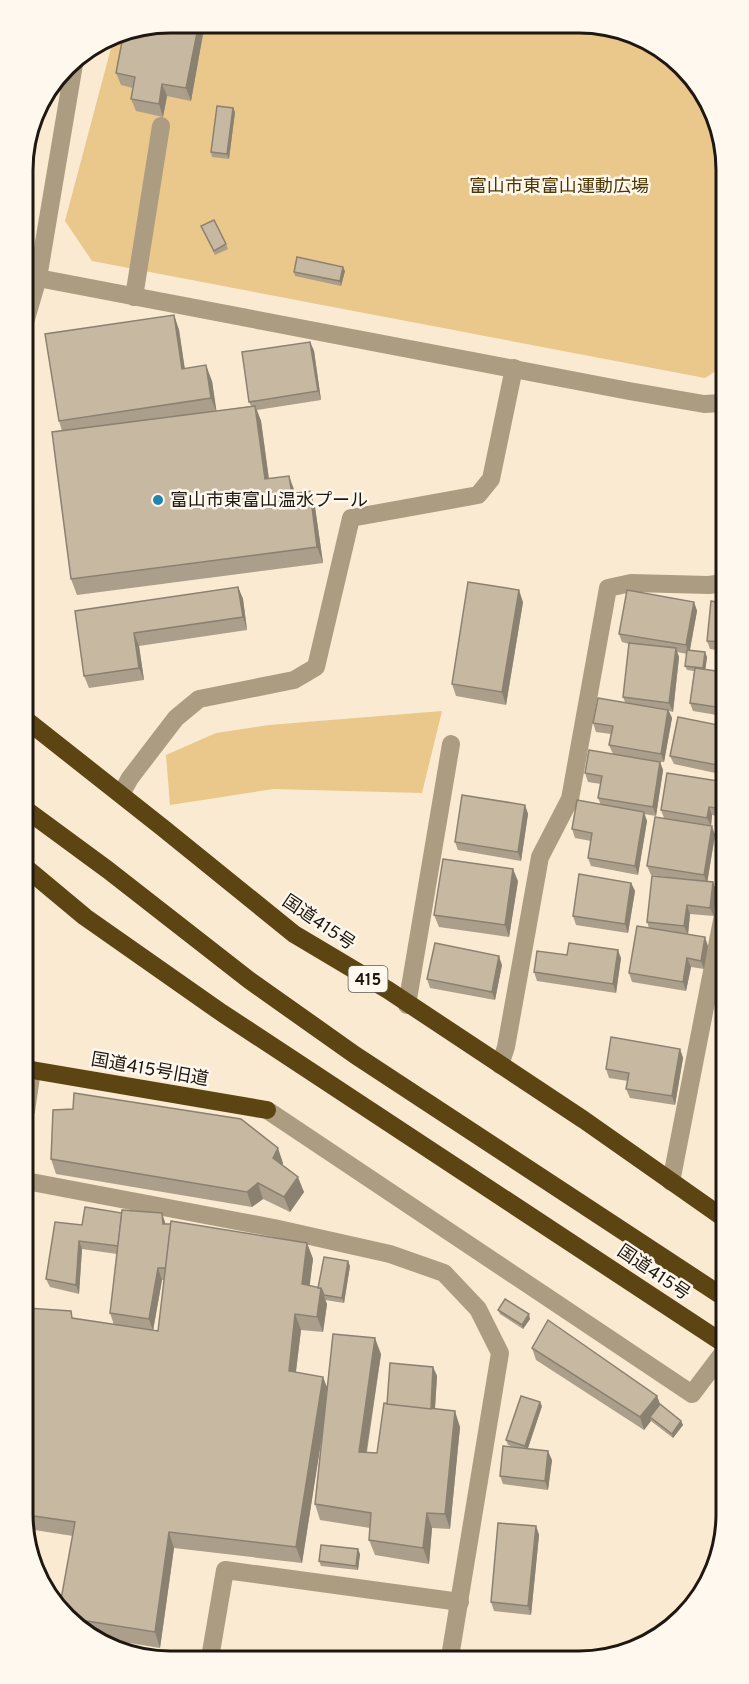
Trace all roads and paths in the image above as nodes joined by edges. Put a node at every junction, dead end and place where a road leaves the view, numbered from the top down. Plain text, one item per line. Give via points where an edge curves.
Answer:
1 (72, 74) edge
2 (161, 126) dead end
3 (38, 278) junction
4 (33, 295) edge
5 (134, 297) junction
6 (514, 368) junction
7 (716, 403) edge
8 (716, 584) edge
9 (33, 725) edge
10 (451, 744) dead end
11 (121, 794) junction
12 (33, 815) edge
13 (33, 874) edge
14 (716, 951) edge
15 (408, 1005) junction
16 (500, 1065) junction
17 (33, 1070) edge
18 (267, 1110) joint
19 (33, 1182) edge
20 (671, 1182) junction
21 (716, 1214) edge
22 (716, 1292) edge
23 (716, 1338) edge
24 (716, 1362) edge
25 (460, 1602) junction
26 (211, 1651) edge
27 (451, 1651) edge

1 - 3 street
2 - 5 street
3 - 4 street
3 - 5 street
5 - 6 street
6 - 7 street
6 - 11 street via 490,479 478,495 351,518 316,667 294,680 199,699 176,718
8 - 16 street via 631,583 608,588 570,799 540,857
9 - 11 highway, 国道415号 / 415
10 - 15 street
11 - 15 highway, 国道415号 / 415 via 294,934
12 - 22 highway, 国道415号 via 249,980 355,1055
13 - 23 highway, 国道415号 via 85,917 212,1006
14 - 20 street
15 - 16 highway, 国道415号 / 415
16 - 20 highway, 国道415号 / 415
17 - 18 highway, 国道415号旧道
18 - 24 street via 692,1394
19 - 25 street via 274,1228 390,1254 444,1273 478,1309 500,1353
20 - 21 highway, 国道415号 / 415
25 - 26 street via 225,1570
25 - 27 street

